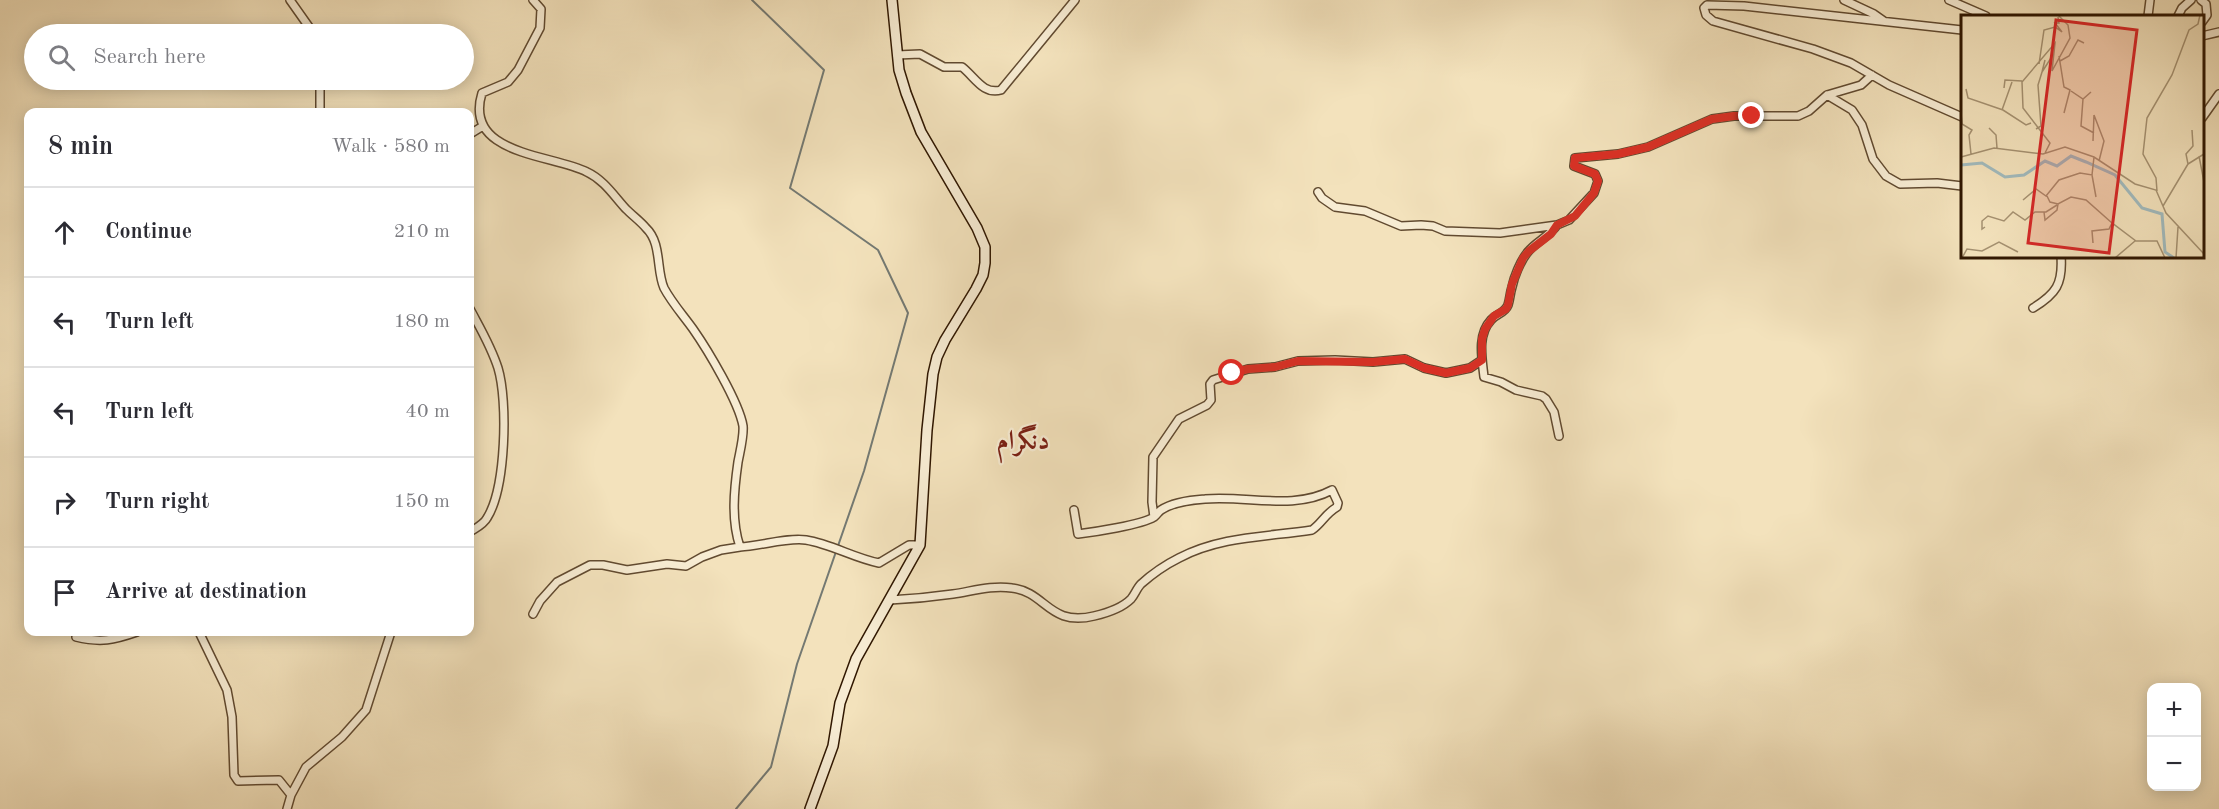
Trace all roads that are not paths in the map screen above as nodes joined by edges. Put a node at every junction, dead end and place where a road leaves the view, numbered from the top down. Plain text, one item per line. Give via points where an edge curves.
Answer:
1 (290, 0) edge
2 (533, 0) edge
3 (892, 0) edge
4 (1075, 0) edge
5 (1844, 0) edge
6 (1949, 0) edge
7 (2150, 0) edge
8 (2191, 0) edge
9 (2201, 0) edge
10 (1984, 15) edge
11 (2148, 15) edge
12 (2178, 15) edge
13 (2204, 19) edge
14 (1885, 22) junction
15 (307, 24) edge
16 (1961, 30) edge
17 (2219, 32) edge
18 (2204, 36) edge
19 (897, 55) junction
20 (1872, 75) junction
21 (320, 90) edge
22 (2219, 94) edge
23 (1827, 95) junction
24 (320, 108) edge
25 (2204, 115) edge
26 (1961, 117) edge
27 (483, 126) junction
28 (474, 132) edge
29 (1961, 186) edge
30 (1318, 192) dead end
31 (1557, 225) junction
32 (2061, 258) edge
33 (2033, 308) dead end
34 (474, 316) edge
35 (1482, 360) junction
36 (1559, 436) dead end
37 (1074, 510) dead end
38 (1154, 517) junction
39 (474, 529) edge
40 (920, 545) junction
41 (740, 547) junction
42 (890, 600) junction
43 (532, 614) dead end
44 (124, 636) edge
45 (202, 636) edge
46 (390, 636) edge
47 (76, 637) dead end
48 (291, 795) junction
49 (287, 809) edge
50 (810, 809) edge

1 - 15 street
2 - 27 street via 541,9 540,28 508,82 482,93 477,108
3 - 19 main road
4 - 19 street via 1001,90 986,90 962,67 944,67 920,54
5 - 14 street
6 - 10 street
7 - 11 street
8 - 12 street
9 - 13 street via 2206,4
14 - 16 street
14 - 20 street via 1744,6 1707,4 1704,8 1713,21 1812,49
17 - 18 street
19 - 40 main road via 921,132 967,208 985,247 983,275 945,340 933,374
20 - 23 street via 1861,86
20 - 26 street
21 - 24 street
22 - 25 street
23 - 29 street via 1852,110 1873,159 1886,176 1900,184
23 - 31 street via 1798,116 1712,119 1648,147 1575,158 1574,166 1595,174 1598,181 1594,193 1575,216
27 - 28 street
27 - 41 street via 514,149 588,172 609,187 648,229 671,302 710,357 743,426 735,483 735,531
30 - 31 street via 1335,207 1365,211 1401,226 1500,233
31 - 35 street via 1523,258 1506,309 1494,316 1485,329
32 - 33 street via 2058,284 2051,297
34 - 39 street via 498,370 504,406 502,460 491,512
35 - 36 street via 1487,380 1546,399 1554,412
35 - 38 street via 1470,368 1446,373 1405,359 1298,361 1248,369 1213,380 1211,400 1179,419 1154,457
37 - 38 street via 1078,534
38 - 42 street via 1171,505 1207,498 1293,501 1332,490 1338,503 1312,530 1253,536 1178,558 1140,585 1130,600 1094,616 1067,618 1013,588
40 - 41 street via 909,545 879,563 809,540
40 - 42 main road
41 - 43 street via 702,557 686,566 667,564 627,570 590,565 557,582
42 - 50 main road via 849,677 833,746
44 - 47 street via 108,641
45 - 48 street via 227,690 234,775 238,781 279,780
46 - 48 street via 366,710 342,737 306,767
48 - 49 street

